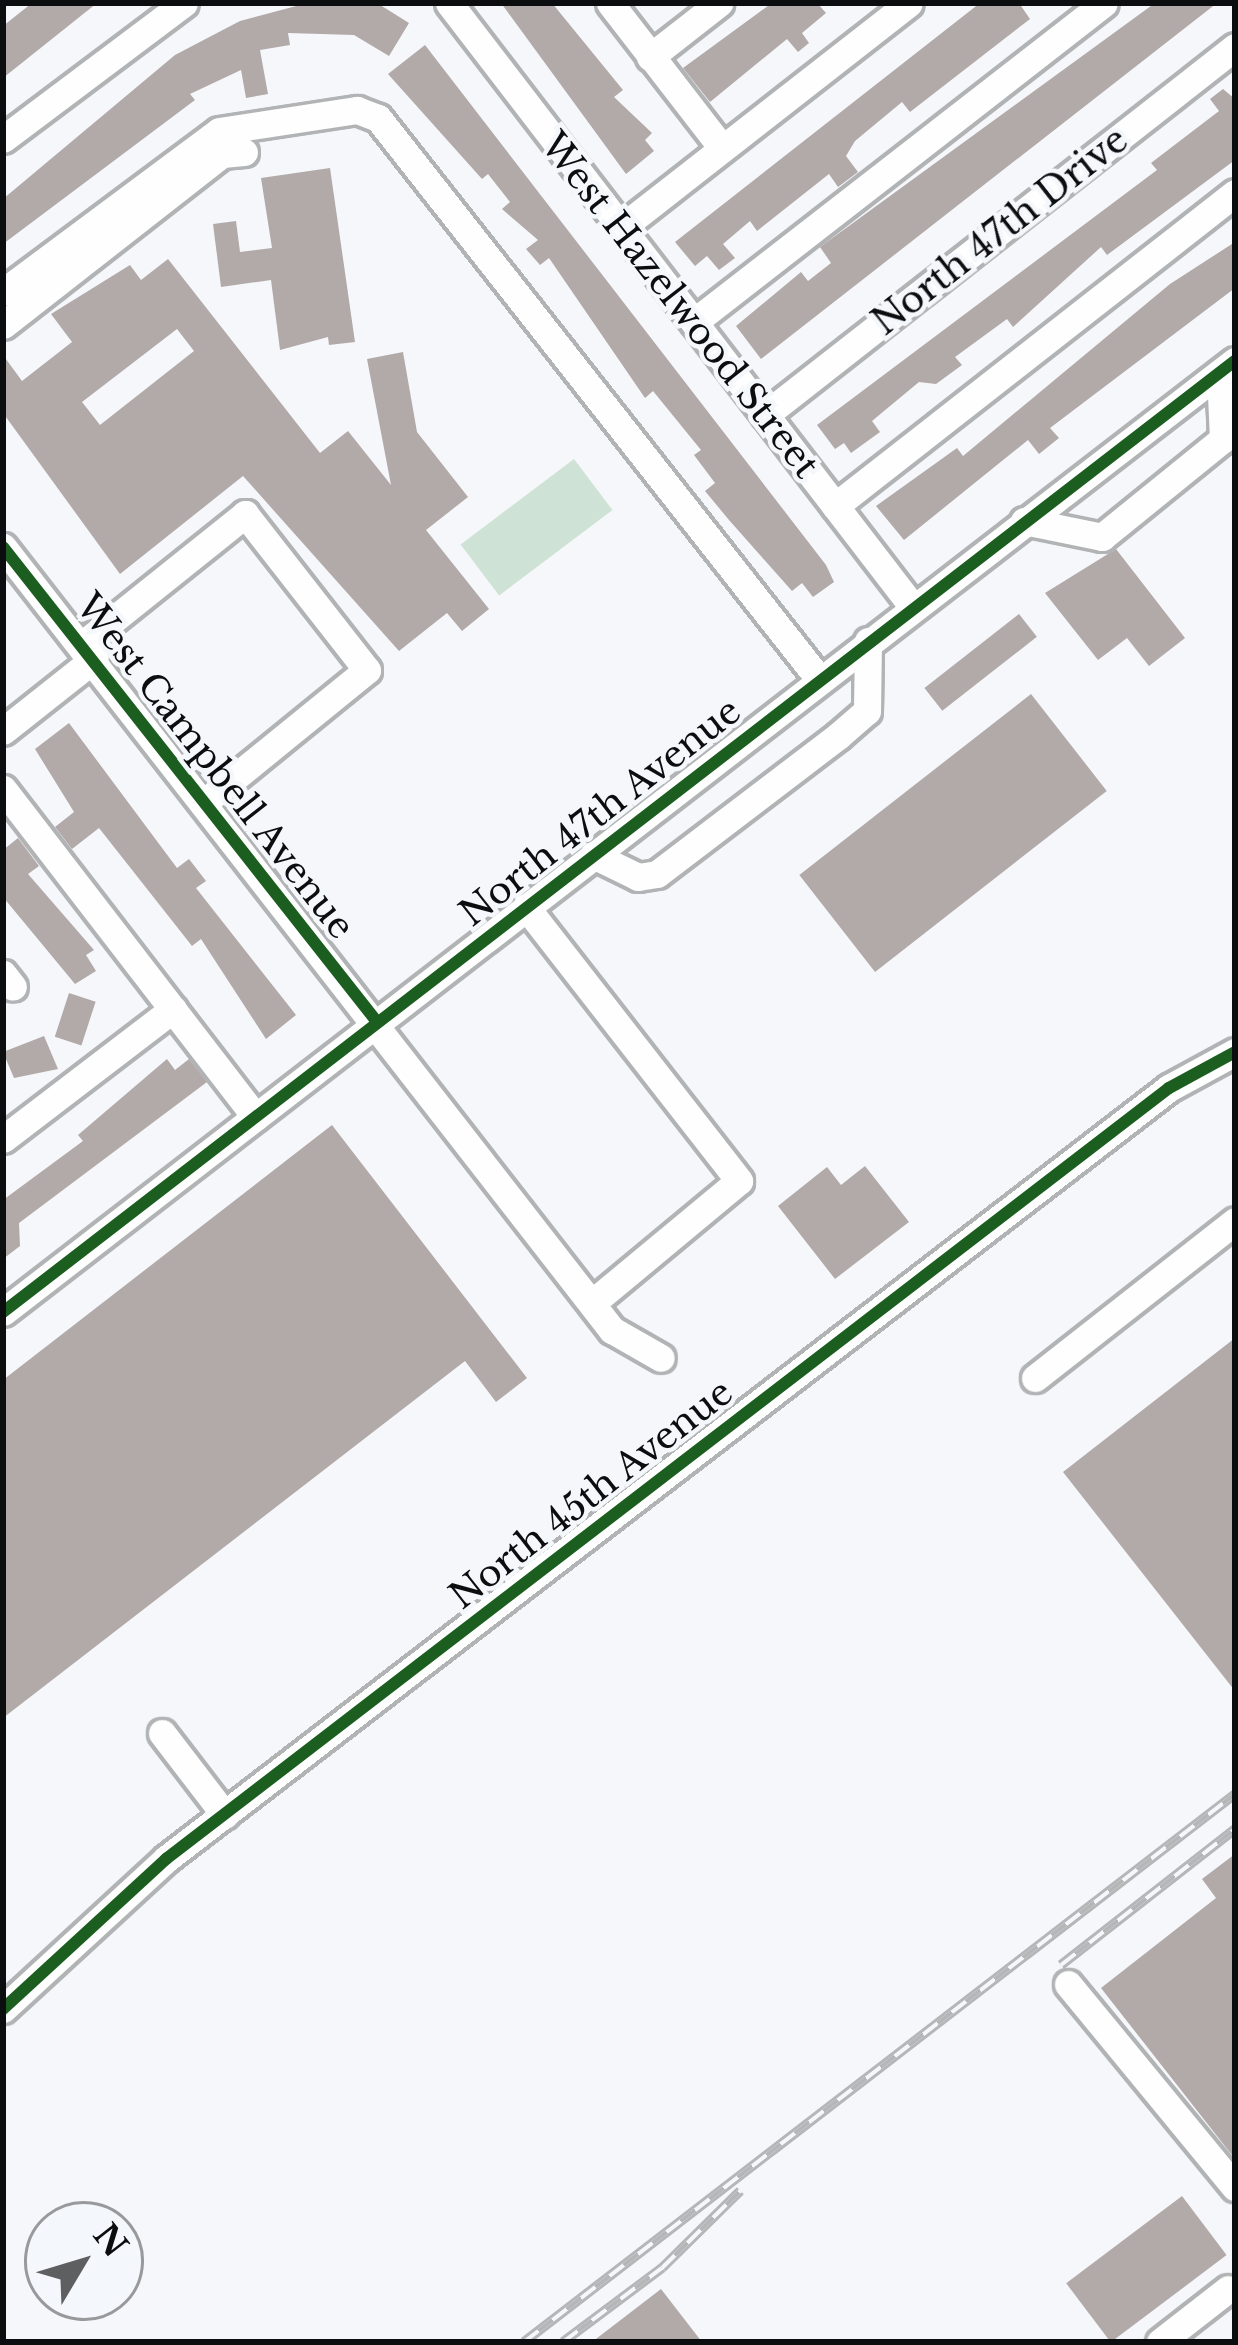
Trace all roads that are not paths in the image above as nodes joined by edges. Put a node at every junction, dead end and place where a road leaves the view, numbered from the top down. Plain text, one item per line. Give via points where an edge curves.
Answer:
1 (184, 3) edge
2 (449, 3) edge
3 (610, 3) edge
4 (719, 3) edge
5 (909, 3) edge
6 (1104, 3) edge
7 (1235, 47) edge
8 (650, 57) junction
9 (3, 139) edge
10 (722, 148) junction
11 (244, 152) dead end
12 (1235, 193) edge
13 (622, 227) junction
14 (3, 292) edge
15 (694, 322) junction
16 (3, 325) edge
17 (1227, 367) edge
18 (765, 415) junction
19 (835, 506) junction
20 (1024, 521) junction
21 (9, 566) edge
22 (912, 606) junction
23 (868, 641) junction
24 (89, 651) junction
25 (819, 679) junction
26 (3, 730) edge
27 (3, 789) edge
28 (206, 801) junction
29 (592, 855) junction
30 (526, 907) junction
31 (173, 1009) junction
32 (377, 1022) junction
33 (1235, 1052) edge
34 (256, 1117) junction
35 (3, 1139) edge
36 (1235, 1221) edge
37 (592, 1303) junction
38 (3, 1312) edge
39 (661, 1358) dead end
40 (1035, 1378) dead end
41 (162, 1733) dead end
42 (225, 1815) junction
43 (1068, 1984) dead end
44 (3, 2009) edge
45 (1235, 2187) edge
46 (1228, 2289) dead end
47 (1160, 2342) edge

1 - 9 street
2 - 13 street, West Hazelwood Street
3 - 8 street
4 - 8 street
5 - 10 street
6 - 15 street
7 - 18 street, North 47th Drive
8 - 10 street
10 - 13 street
11 - 16 street via 222,154
12 - 19 street
13 - 15 street, West Hazelwood Street
14 - 25 street via 219,131 357,110 378,118
15 - 18 street, West Hazelwood Street
17 - 20 street, North 47th Avenue
17 - 20 street via 1222,439 1102,537
18 - 19 street, West Hazelwood Street
19 - 22 street, West Hazelwood Street
20 - 22 street, North 47th Avenue
21 - 24 street, West Campbell Avenue
22 - 23 street, North 47th Avenue
23 - 25 street, North 47th Avenue
23 - 29 street via 866,711 838,736 657,874 638,877
24 - 26 street
24 - 28 street, West Campbell Avenue
24 - 28 street via 244,514 340,635 367,670
25 - 29 street, North 47th Avenue
27 - 31 street
28 - 32 street, West Campbell Avenue
29 - 30 street, North 47th Avenue
30 - 32 street, North 47th Avenue
30 - 37 street via 739,1181
31 - 34 street
31 - 35 street
32 - 34 street, North 47th Avenue
32 - 37 street, West Campbell Avenue
33 - 42 street, North 45th Avenue via 1169,1088
34 - 38 street, North 47th Avenue
36 - 40 street
37 - 39 street, West Campbell Avenue via 632,1346
41 - 42 street
42 - 44 street, North 45th Avenue
43 - 45 street
46 - 47 street

